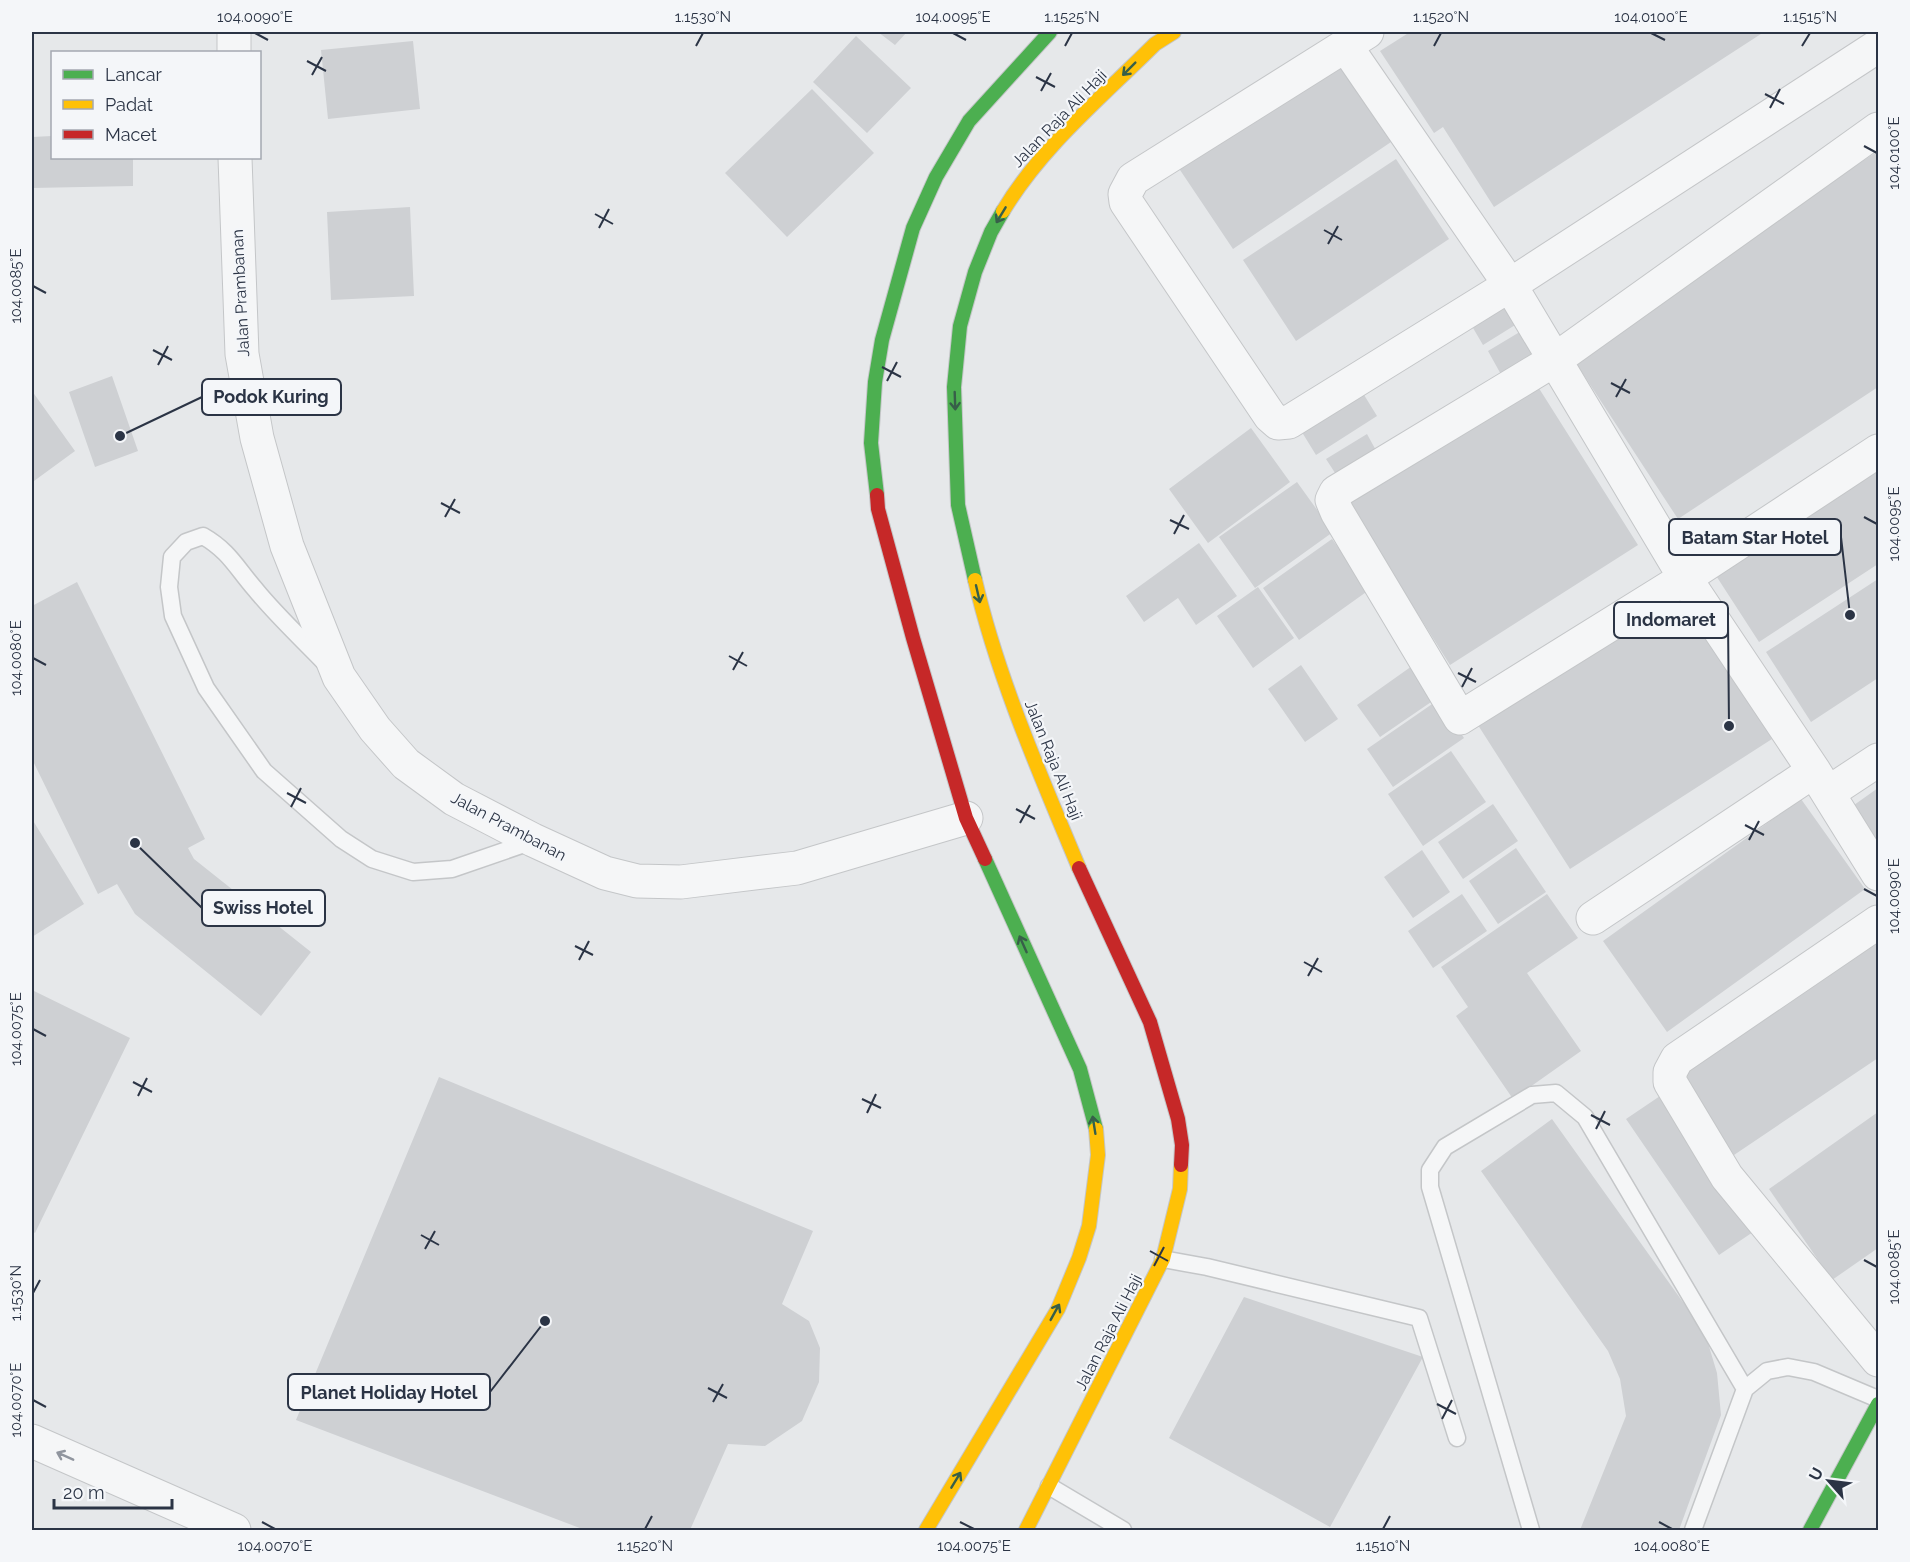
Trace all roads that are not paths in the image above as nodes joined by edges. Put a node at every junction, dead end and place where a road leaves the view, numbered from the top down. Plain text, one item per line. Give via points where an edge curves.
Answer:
1 (234, 32) edge
2 (1050, 32) edge
3 (1174, 32) edge
4 (1356, 38) edge
5 (1878, 46) edge
6 (234, 51) edge
7 (1878, 129) edge
8 (235, 159) edge
9 (1510, 285) junction
10 (1556, 359) junction
11 (1878, 451) edge
12 (1685, 578) junction
13 (339, 677) junction
14 (1878, 760) edge
15 (1821, 782) junction
16 (966, 818) junction
17 (533, 840) junction
18 (1878, 874) edge
19 (1593, 918) dead end
20 (1878, 922) edge
21 (1163, 1259) junction
22 (1878, 1360) edge
23 (1745, 1389) junction
24 (1878, 1399) edge
25 (1878, 1404) edge
26 (1457, 1438) dead end
27 (32, 1441) edge
28 (1048, 1486) junction
29 (1098, 1524) edge
30 (234, 1530) edge
31 (926, 1530) edge
32 (1026, 1530) edge
33 (1123, 1530) edge
34 (1531, 1530) edge
35 (1693, 1530) edge
36 (1810, 1530) edge

1 - 6 street
2 - 16 main road via 969,121 936,177 913,228 882,340 875,382 871,443 878,509
3 -> 21 main road, Jalan Raja Ali Haji via 1146,52 1039,159 1019,185 991,232 975,273 960,326 954,387 958,505 986,628 1075,857 1150,1022 1178,1119 1182,1145 1180,1190
4 - 9 street
4 - 9 street via 1133,179 1125,194 1126,202 1278,423 1289,422
5 - 9 street
7 - 10 street
8 - 13 street, Jalan Prambanan via 242,354 257,438 287,546
9 - 10 street
10 - 12 street
10 - 12 street via 1336,492 1332,500 1337,512 1460,718
11 - 12 street
12 - 15 street
13 - 17 street, Jalan Prambanan via 375,729 406,764 454,799
13 - 17 lane via 219,546 203,536 186,542 172,557 169,587 173,616 206,688 264,771 341,839 372,858 413,872 452,868
14 - 15 street
15 - 18 street
15 - 19 street
16 - 17 street, Jalan Prambanan via 797,868 681,882 637,881 605,873
31 -> 16 main road via 1058,1309 1089,1226 1098,1155 1095,1122 1080,1070
20 - 22 street via 1677,1059 1670,1082 1727,1177
21 - 26 lane via 1419,1318
21 - 28 main road, Jalan Raja Ali Haji
23 - 24 lane via 1767,1371 1788,1367 1814,1371
23 - 34 lane via 1585,1117 1556,1093 1532,1095 1444,1147 1430,1170 1430,1186
23 - 35 lane
25 - 36 main road
30 -> 27 street
28 - 29 lane
28 - 32 main road, Jalan Raja Ali Haji
29 - 33 lane

